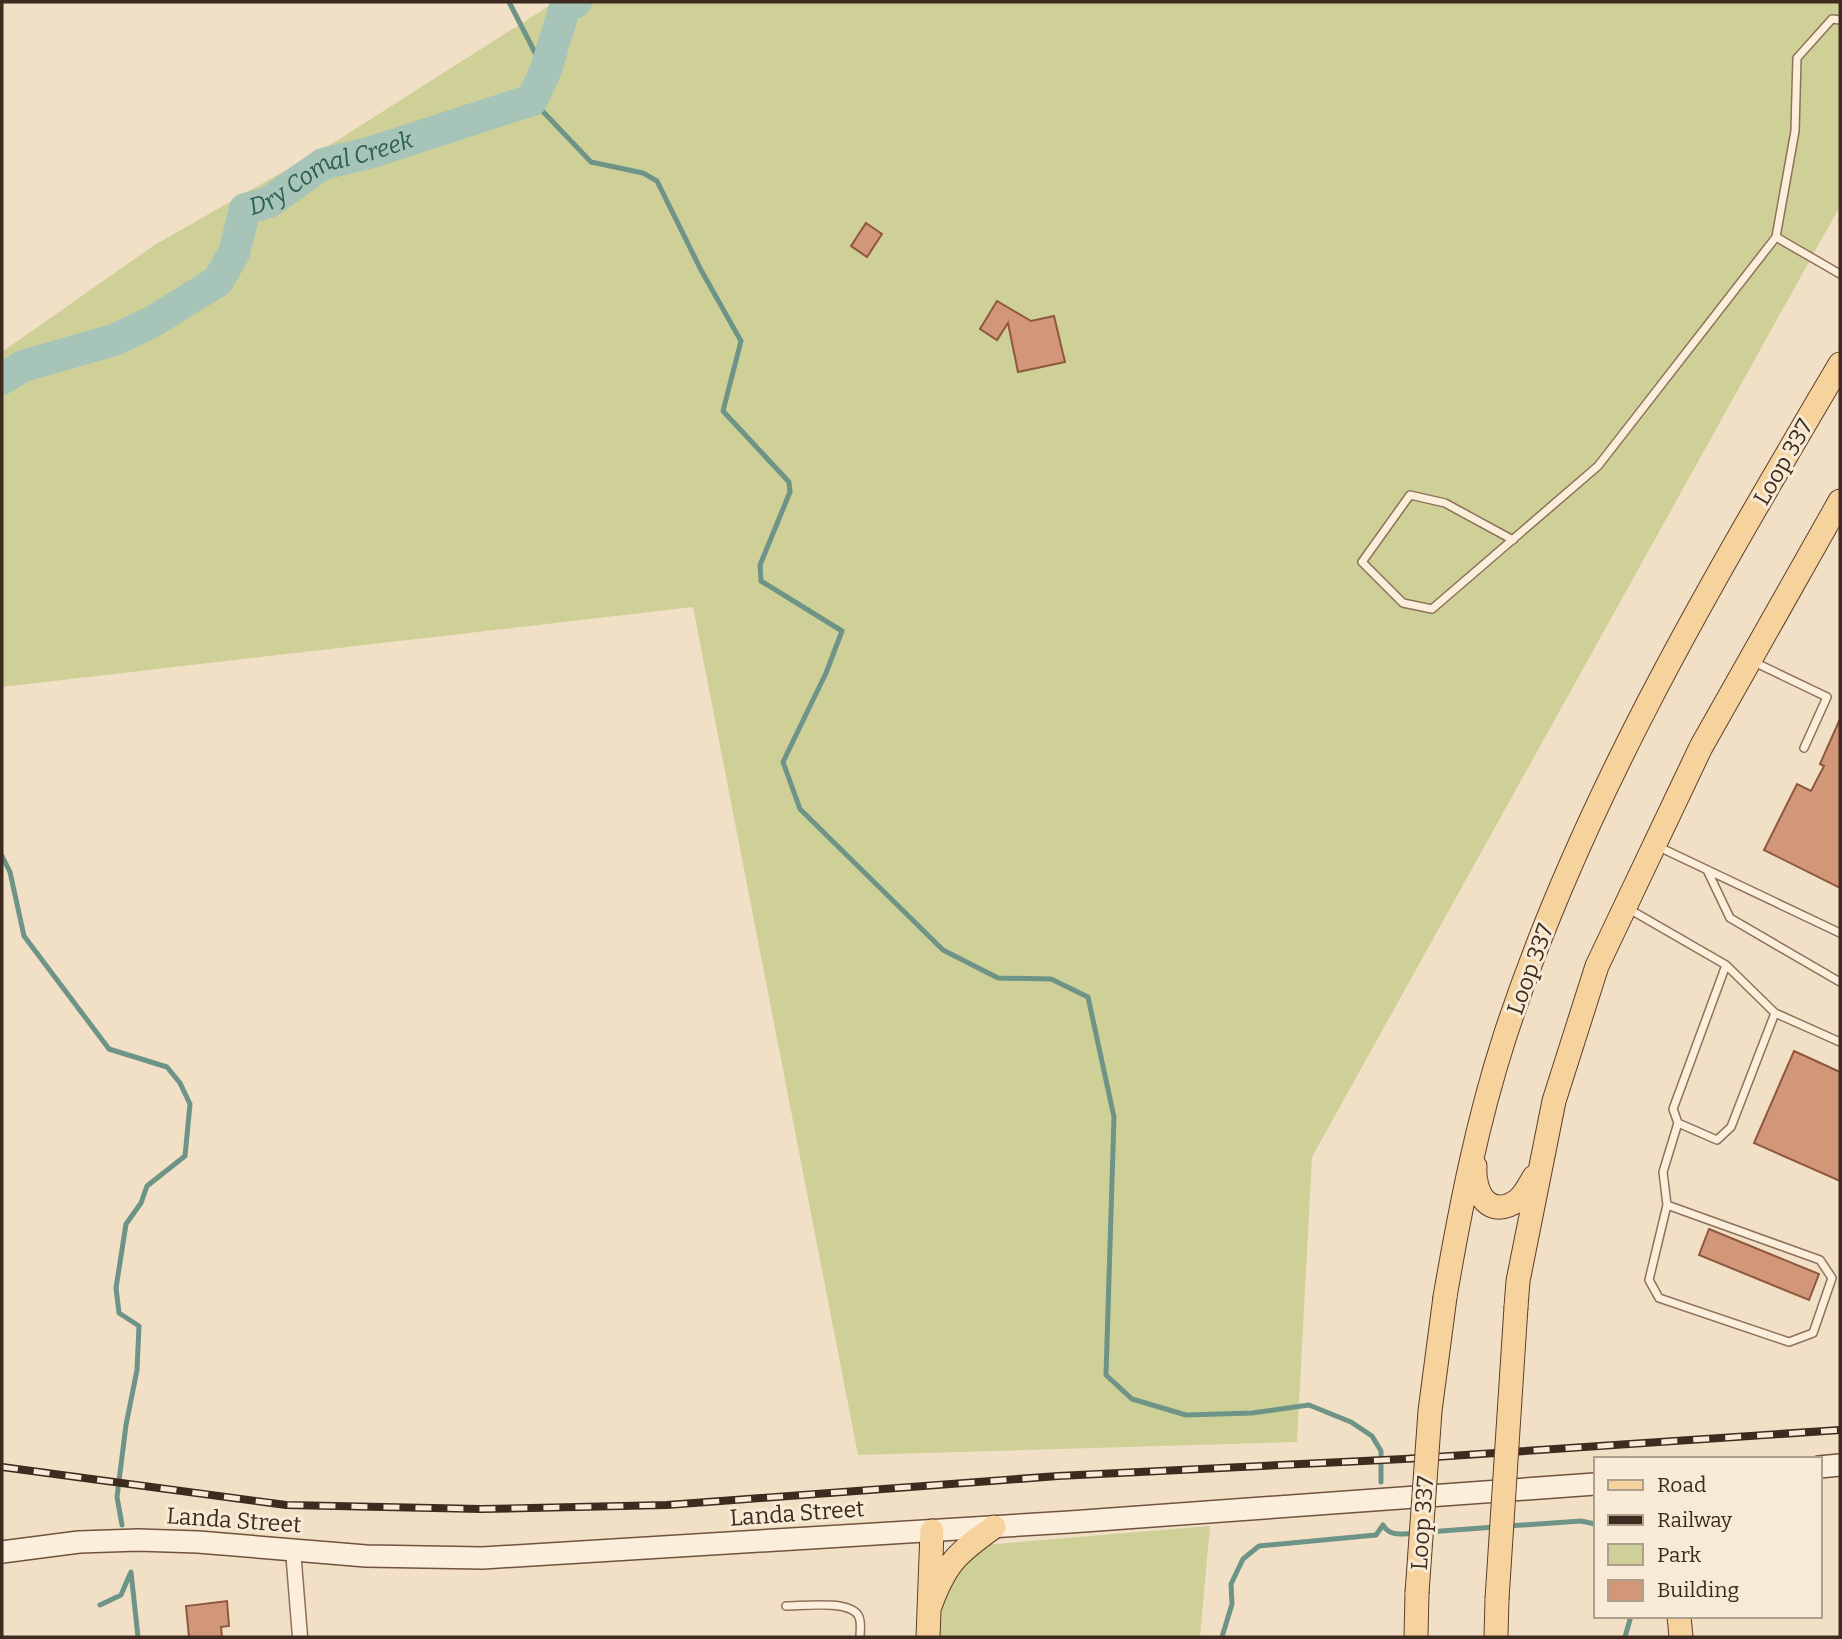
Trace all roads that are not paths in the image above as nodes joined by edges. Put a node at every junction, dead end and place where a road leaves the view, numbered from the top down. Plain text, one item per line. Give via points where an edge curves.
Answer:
1 (1840, 20) edge
2 (1776, 237) junction
3 (1840, 274) edge
4 (1840, 363) edge
5 (1840, 501) edge
6 (1513, 540) junction
7 (1751, 660) junction
8 (1804, 747) dead end
9 (1655, 845) junction
10 (1708, 872) junction
11 (1626, 907) junction
12 (1840, 933) edge
13 (1727, 965) junction
14 (1840, 982) edge
15 (1775, 1013) junction
16 (1840, 1042) edge
17 (1678, 1124) junction
18 (1477, 1138) junction
19 (1540, 1166) junction
20 (1667, 1205) junction
21 (1840, 1465) edge
22 (1821, 1466) edge
23 (1594, 1484) edge
24 (994, 1527) junction
25 (932, 1531) junction
26 (293, 1550) junction
27 (2, 1552) edge
28 (786, 1606) dead end
29 (929, 1609) junction
30 (1679, 1618) edge
31 (300, 1637) edge
32 (860, 1637) edge
33 (928, 1637) edge
34 (1416, 1637) edge
35 (1496, 1637) edge
36 (1681, 1637) edge

1 - 2 lane via 1832,19 1797,58 1795,131
2 - 3 lane
2 - 6 lane via 1598,466
4 - 18 main road, Loop 337 via 1687,630 1580,841 1503,1041
5 - 7 main road
6 - 6 lane via 1432,610 1403,603 1362,562 1409,495 1445,503
7 - 8 lane via 1827,696
7 - 9 main road via 1701,747
9 - 10 lane
9 - 11 main road
10 - 12 lane
10 - 14 lane via 1730,918
11 - 13 lane
11 - 19 main road via 1597,966 1554,1101
13 - 15 lane
13 - 17 lane via 1673,1109
15 - 16 lane
15 - 17 lane via 1731,1126 1717,1140
17 - 20 lane via 1663,1172
18 - 19 main road via 1476,1186 1491,1205 1502,1207 1520,1198
18 - 34 main road, Loop 337, bridge via 1445,1297 1430,1411
19 - 35 main road, bridge via 1518,1281
20 - 20 lane via 1649,1280 1659,1298 1789,1342 1813,1333 1832,1278 1820,1260
21 - 22 street
23 - 24 street, Landa Street
24 - 25 street, Landa Street
24 - 29 main road via 943,1573
25 - 26 street, Landa Street via 483,1558
25 - 29 main road
26 - 27 street, Landa Street via 138,1540
26 - 31 street
28 - 32 lane via 842,1605 860,1618
29 - 33 main road
30 - 36 main road

